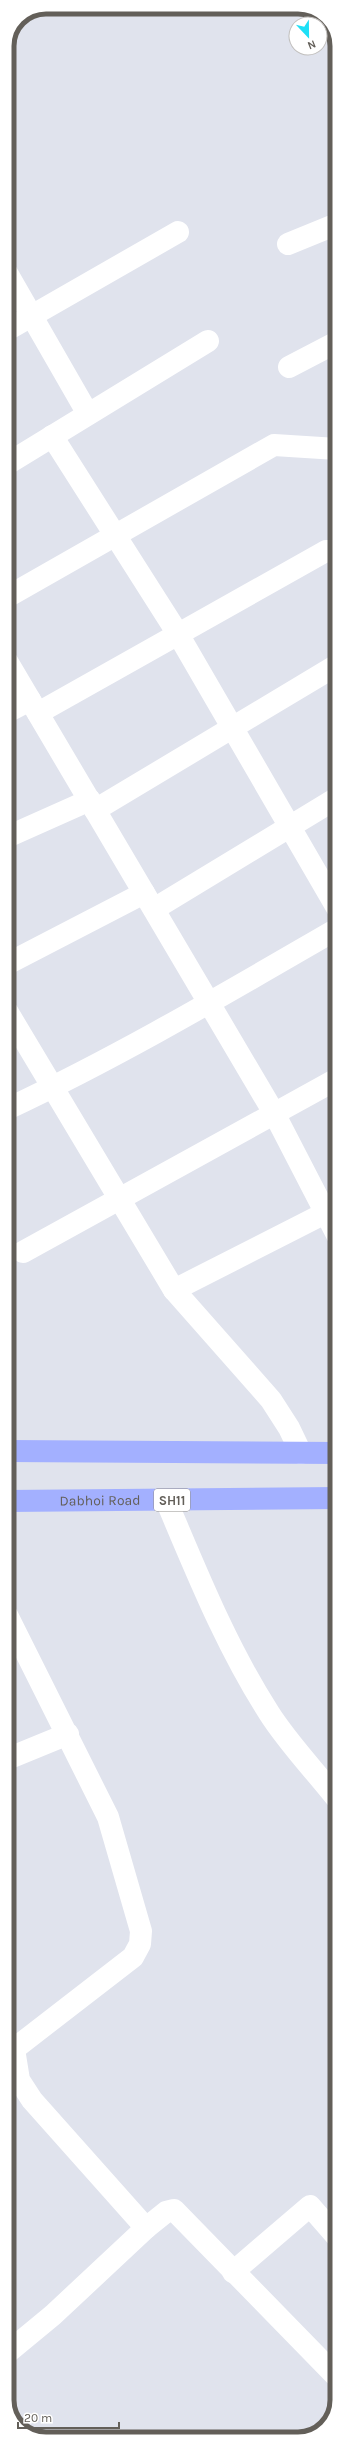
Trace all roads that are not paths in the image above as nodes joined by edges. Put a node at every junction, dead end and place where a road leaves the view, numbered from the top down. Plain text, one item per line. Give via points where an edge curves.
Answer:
1 (330, 227) edge
2 (178, 232) dead end
3 (288, 244) dead end
4 (14, 285) edge
5 (32, 316) junction
6 (14, 326) edge
7 (208, 341) dead end
8 (330, 345) edge
9 (288, 366) dead end
10 (88, 414) junction
11 (52, 436) junction
12 (330, 449) edge
13 (14, 460) edge
14 (115, 536) junction
15 (330, 551) edge
16 (14, 594) edge
17 (178, 634) junction
18 (330, 669) edge
19 (14, 673) edge
20 (34, 706) junction
21 (14, 710) edge
22 (234, 727) junction
23 (330, 802) edge
24 (93, 805) junction
25 (288, 828) junction
26 (14, 834) edge
27 (330, 897) edge
28 (149, 901) junction
29 (330, 933) edge
30 (14, 961) edge
31 (209, 1003) junction
32 (14, 1022) edge
33 (330, 1083) edge
34 (54, 1087) junction
35 (14, 1106) edge
36 (274, 1113) junction
37 (119, 1200) junction
38 (330, 1207) edge
39 (330, 1211) edge
40 (23, 1252) dead end
41 (174, 1290) junction
42 (14, 1451) edge
43 (300, 1453) junction
44 (330, 1453) edge
45 (330, 1498) edge
46 (166, 1500) junction
47 (14, 1501) edge
48 (14, 1629) edge
49 (68, 1734) junction
50 (14, 1756) edge
51 (330, 1790) edge
52 (146, 2228) junction
53 (330, 2229) edge
54 (233, 2272) junction
55 (14, 2347) edge
56 (330, 2370) edge

1 - 3 street
2 - 5 street
4 - 5 street
5 - 6 street
5 - 10 street
7 - 10 street
8 - 9 street
10 - 11 street
11 - 13 street
11 - 14 street
12 - 14 street via 274,445
14 - 16 street
14 - 17 street
15 - 17 street
17 - 20 street
17 - 22 street
18 - 22 street
19 - 20 street
20 - 21 street
20 - 24 street
22 - 24 street
22 - 25 street
23 - 25 street
24 - 26 street
24 - 28 street
25 - 27 street
25 - 28 street
28 - 30 street
28 - 31 street
29 - 31 street
31 - 34 street
31 - 36 street
32 - 34 street
33 - 36 street
34 - 35 street
34 - 37 street
36 - 37 street
36 - 38 street
37 - 40 street
37 - 41 street
39 - 41 street
41 - 43 street via 271,1400 289,1428
42 - 43 main road
43 - 44 main road
45 - 46 main road, Dabhoi Road / SH11
46 - 47 main road, Dabhoi Road / SH11
46 - 51 street via 239,1663 270,1714
48 - 49 street
49 - 50 street
49 - 52 street via 108,1817 141,1931 140,1944 133,1957 14,2049 19,2080 32,2100
52 - 54 street via 166,2212 174,2210
52 - 55 street via 53,2315
53 - 54 street via 310,2206
54 - 56 street

